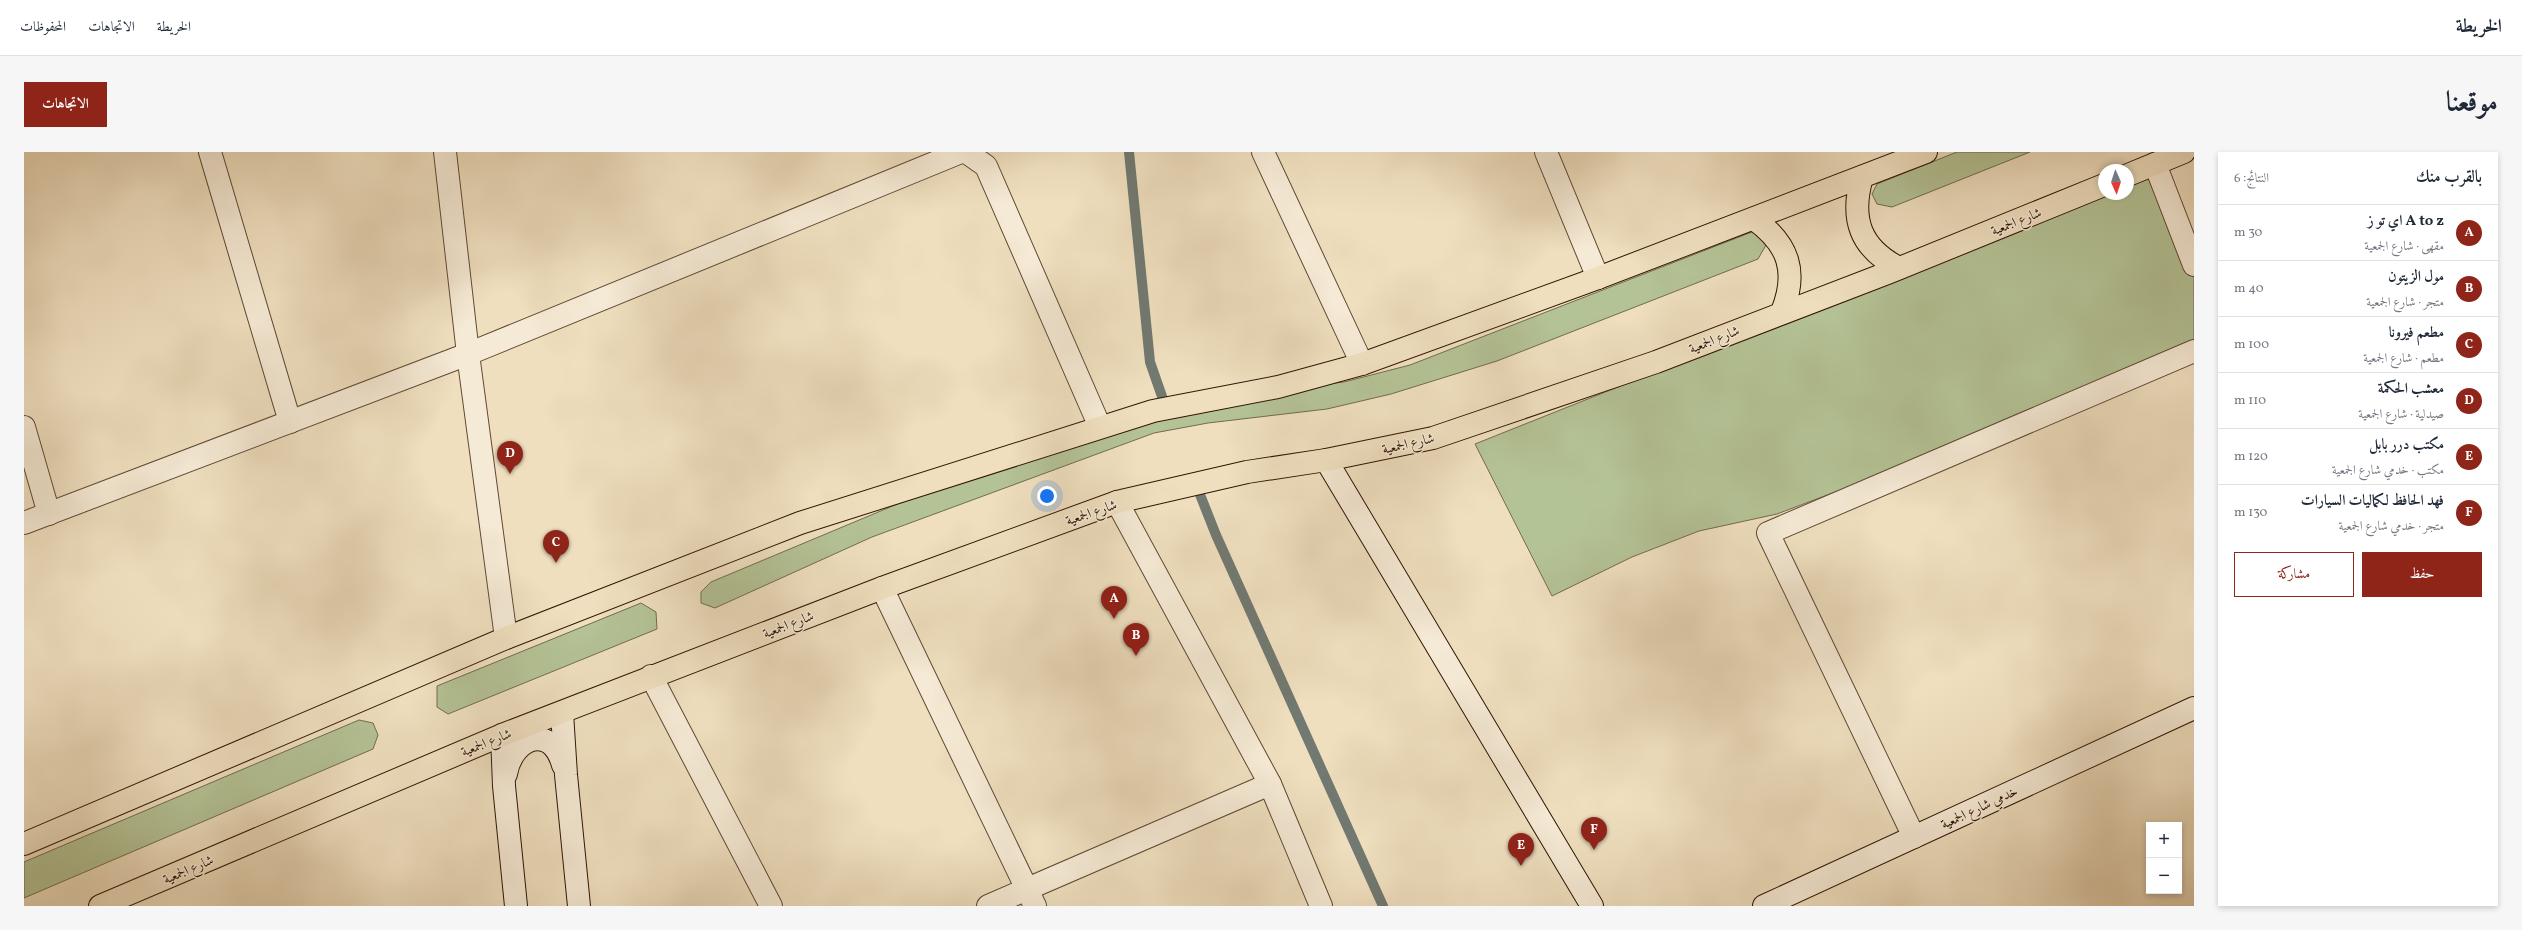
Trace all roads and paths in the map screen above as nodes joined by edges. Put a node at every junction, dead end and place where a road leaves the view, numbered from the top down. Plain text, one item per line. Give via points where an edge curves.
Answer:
1 (210, 152) edge
2 (445, 152) edge
3 (961, 152) edge
4 (966, 152) edge
5 (1263, 152) edge
6 (1546, 152) edge
7 (1926, 152) edge
8 (2184, 152) edge
9 (2155, 164) junction
10 (2134, 173) edge
11 (1862, 177) junction
12 (2098, 187) edge
13 (1754, 219) junction
14 (2194, 265) edge
15 (1899, 268) junction
16 (1598, 278) junction
17 (1782, 312) junction
18 (2194, 351) edge
19 (468, 354) junction
20 (1362, 364) junction
21 (290, 422) junction
22 (1100, 427) junction
23 (24, 428) edge
24 (1326, 460) junction
25 (1117, 502) junction
26 (49, 514) junction
27 (24, 523) edge
28 (882, 588) junction
29 (506, 638) junction
30 (651, 676) junction
31 (2194, 708) edge
32 (562, 713) junction
33 (502, 735) junction
34 (566, 775) junction
35 (1270, 784) junction
36 (504, 786) junction
37 (1914, 837) junction
38 (24, 844) edge
39 (1031, 897) edge
40 (100, 906) edge
41 (516, 906) edge
42 (579, 906) edge
43 (771, 906) edge
44 (988, 906) edge
45 (1322, 906) edge
46 (1592, 906) edge
47 (1764, 906) edge

1 - 21 street
2 - 19 street
3 - 19 street
4 - 22 street via 986,166
5 - 20 street
6 - 16 street
7 - 11 main road
8 - 9 main road
9 - 10 main road
9 - 14 street
11 - 13 main road
11 - 15 main road via 1856,201 1861,231 1870,247 1883,260
12 - 15 main road, شارع الجمعية
13 - 16 main road
13 - 17 main road via 1776,238 1788,260 1790,283
15 - 17 main road, شارع الجمعية
16 - 20 main road
17 - 24 main road, شارع الجمعية via 1656,362 1433,438
18 - 37 street via 1768,533
19 - 21 street
19 - 29 street
20 - 22 main road via 1278,387 1153,411
21 - 26 street
22 - 29 main road via 800,523
23 - 26 street
24 - 25 main road, شارع الجمعية via 1247,472
24 - 46 street
25 - 28 main road, شارع الجمعية
25 - 35 street
26 - 27 street
28 - 30 main road, شارع الجمعية
28 - 39 street
29 - 38 main road
30 - 32 main road, شارع الجمعية
30 - 43 street
31 - 37 street, خدمي شارع الجمعية
32 - 33 main road, شارع الجمعية
32 - 34 street
33 - 36 street
33 - 40 main road, شارع الجمعية
34 - 36 street via 559,751 549,741 534,738 518,747 508,762
34 - 42 street
35 - 39 street
35 - 45 street
36 - 41 street
37 - 47 street, خدمي شارع الجمعية
39 - 44 street

